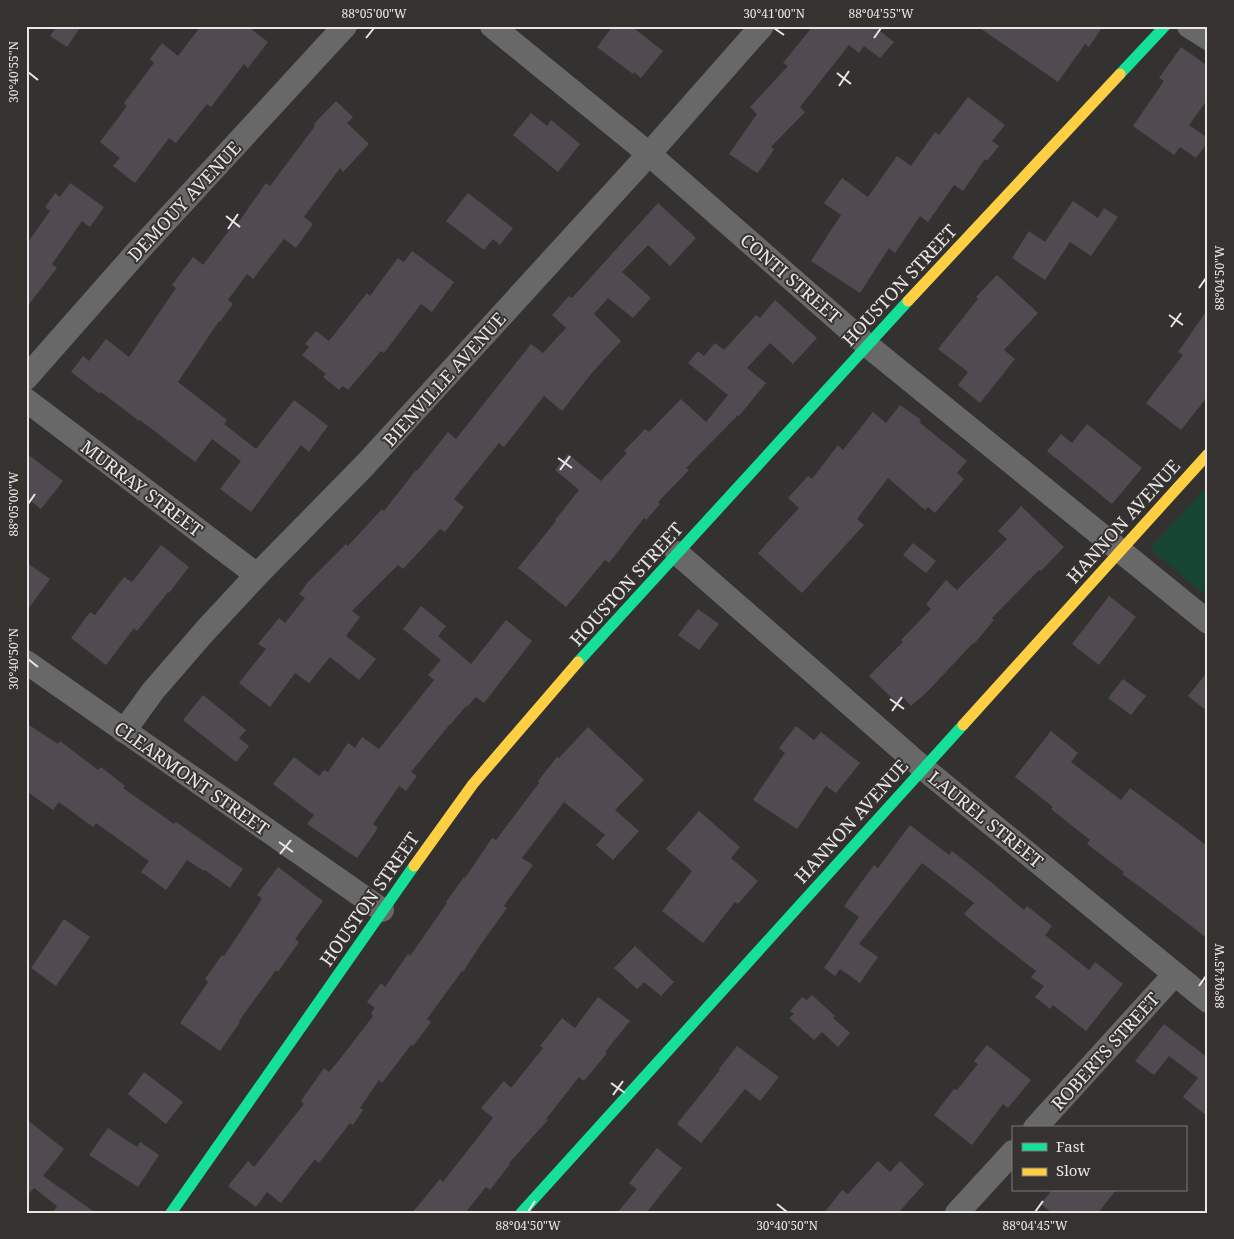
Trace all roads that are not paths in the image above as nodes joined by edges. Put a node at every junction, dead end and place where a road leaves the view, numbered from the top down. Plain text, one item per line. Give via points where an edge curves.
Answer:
1 (345, 26) edge
2 (492, 26) edge
3 (762, 26) edge
4 (1165, 26) edge
5 (1190, 26) edge
6 (1208, 38) edge
7 (649, 154) junction
8 (867, 345) junction
9 (26, 378) edge
10 (26, 400) edge
11 (1208, 454) edge
12 (1121, 550) junction
13 (677, 553) junction
14 (257, 575) junction
15 (1208, 622) edge
16 (26, 662) edge
17 (124, 731) junction
18 (923, 768) junction
19 (382, 910) junction
20 (1175, 974) junction
21 (1208, 1001) edge
22 (1037, 1126) edge
23 (1012, 1153) edge
24 (170, 1213) edge
25 (521, 1213) edge
26 (957, 1213) edge

1 - 9 street, DEMOUY AVENUE
2 - 7 street, CONTI STREET
3 - 7 street, BIENVILLE AVENUE
4 - 8 street, HOUSTON STREET
5 - 6 street
7 - 8 street, CONTI STREET
7 - 14 street, BIENVILLE AVENUE via 366,465
8 - 12 street, CONTI STREET
8 - 13 street, HOUSTON STREET
10 - 14 street, MURRAY STREET
11 - 12 street, HANNON AVENUE
12 - 15 street, CONTI STREET
12 - 18 street, HANNON AVENUE
13 - 18 street, LAUREL STREET
13 - 19 street, HOUSTON STREET via 473,784
14 - 17 street, BIENVILLE AVENUE via 205,631
16 - 17 street, CLEARMONT STREET
17 - 19 street, CLEARMONT STREET
18 - 20 street, LAUREL STREET
18 - 25 street, HANNON AVENUE
19 - 24 street, HOUSTON STREET
20 - 21 street, LAUREL STREET
20 - 22 street, ROBERTS STREET
23 - 26 street

